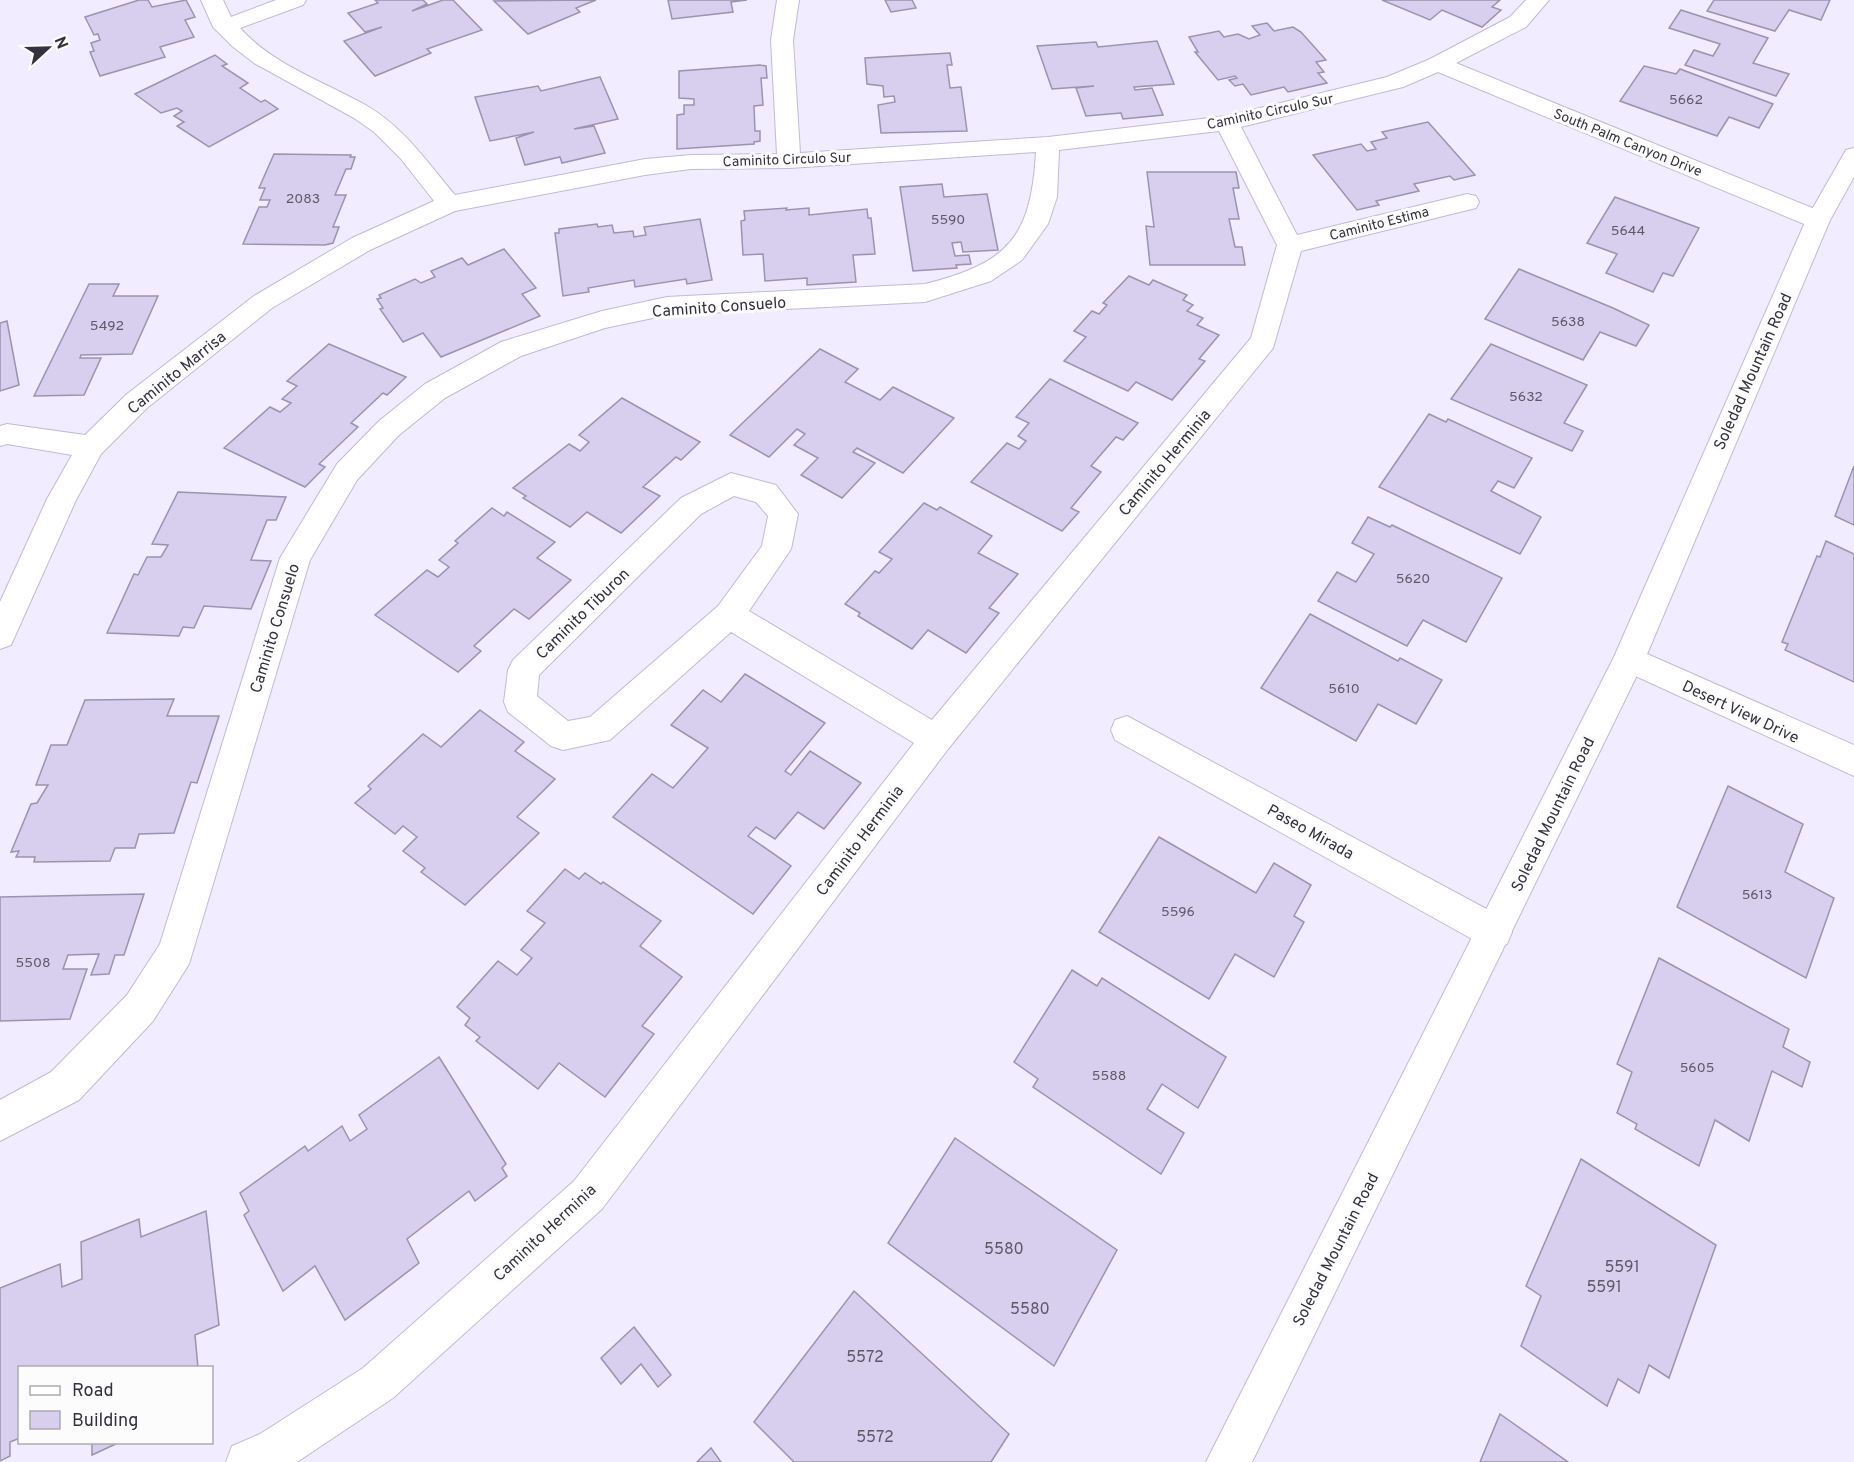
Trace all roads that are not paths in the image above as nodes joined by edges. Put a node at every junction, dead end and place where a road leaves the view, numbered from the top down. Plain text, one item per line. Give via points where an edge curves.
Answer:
1 (212, 0) edge
2 (295, 0) edge
3 (788, 0) edge
4 (1538, 0) edge
5 (224, 27) junction
6 (1438, 63) junction
7 (1227, 123) junction
8 (1047, 144) junction
9 (1854, 155) edge
10 (789, 161) junction
11 (1467, 202) dead end
12 (449, 204) junction
13 (1818, 220) junction
14 (1290, 245) junction
15 (0, 436) edge
16 (91, 447) junction
17 (729, 615) junction
18 (0, 636) edge
19 (1629, 659) junction
20 (1127, 730) dead end
21 (936, 739) junction
22 (1854, 761) edge
23 (1494, 932) junction
24 (0, 1121) edge
25 (248, 1462) edge
26 (1228, 1462) edge

1 - 5 street
2 - 5 street
3 - 10 street via 782,40
4 - 6 street, Caminito Circulo Sur via 1518,22
5 - 12 street via 255,53 384,128
6 - 7 street, Caminito Circulo Sur via 1395,82
6 - 13 street, South Palm Canyon Drive
7 - 8 street, Caminito Circulo Sur
7 - 14 street
8 - 10 street, Caminito Circulo Sur
8 - 24 street, Caminito Consuelo via 1043,203 1030,238 996,269 980,277 925,293 668,306 602,320 511,349 435,391 389,428 347,472 295,558 176,952 140,1008 65,1086
9 - 13 street, Soledad Mountain Road
10 - 12 street, Caminito Circulo Sur via 645,166
11 - 14 street, Caminito Estima
12 - 16 street, Caminito Marrisa via 361,244 263,302 137,401
13 - 19 street, Soledad Mountain Road
14 - 21 street, Caminito Herminia via 1264,341
15 - 16 street
16 - 18 street, Caminito Marrisa via 62,499
17 - 17 street, Caminito Tiburon via 776,549 783,514 766,493 731,484 692,506 524,670 520,702 563,736 598,730
17 - 21 street
19 - 22 street, Desert View Drive
19 - 23 street, Soledad Mountain Road
20 - 23 street, Paseo Mirada
21 - 25 street, Caminito Herminia via 588,1195 378,1383 276,1450
23 - 26 street, Soledad Mountain Road

